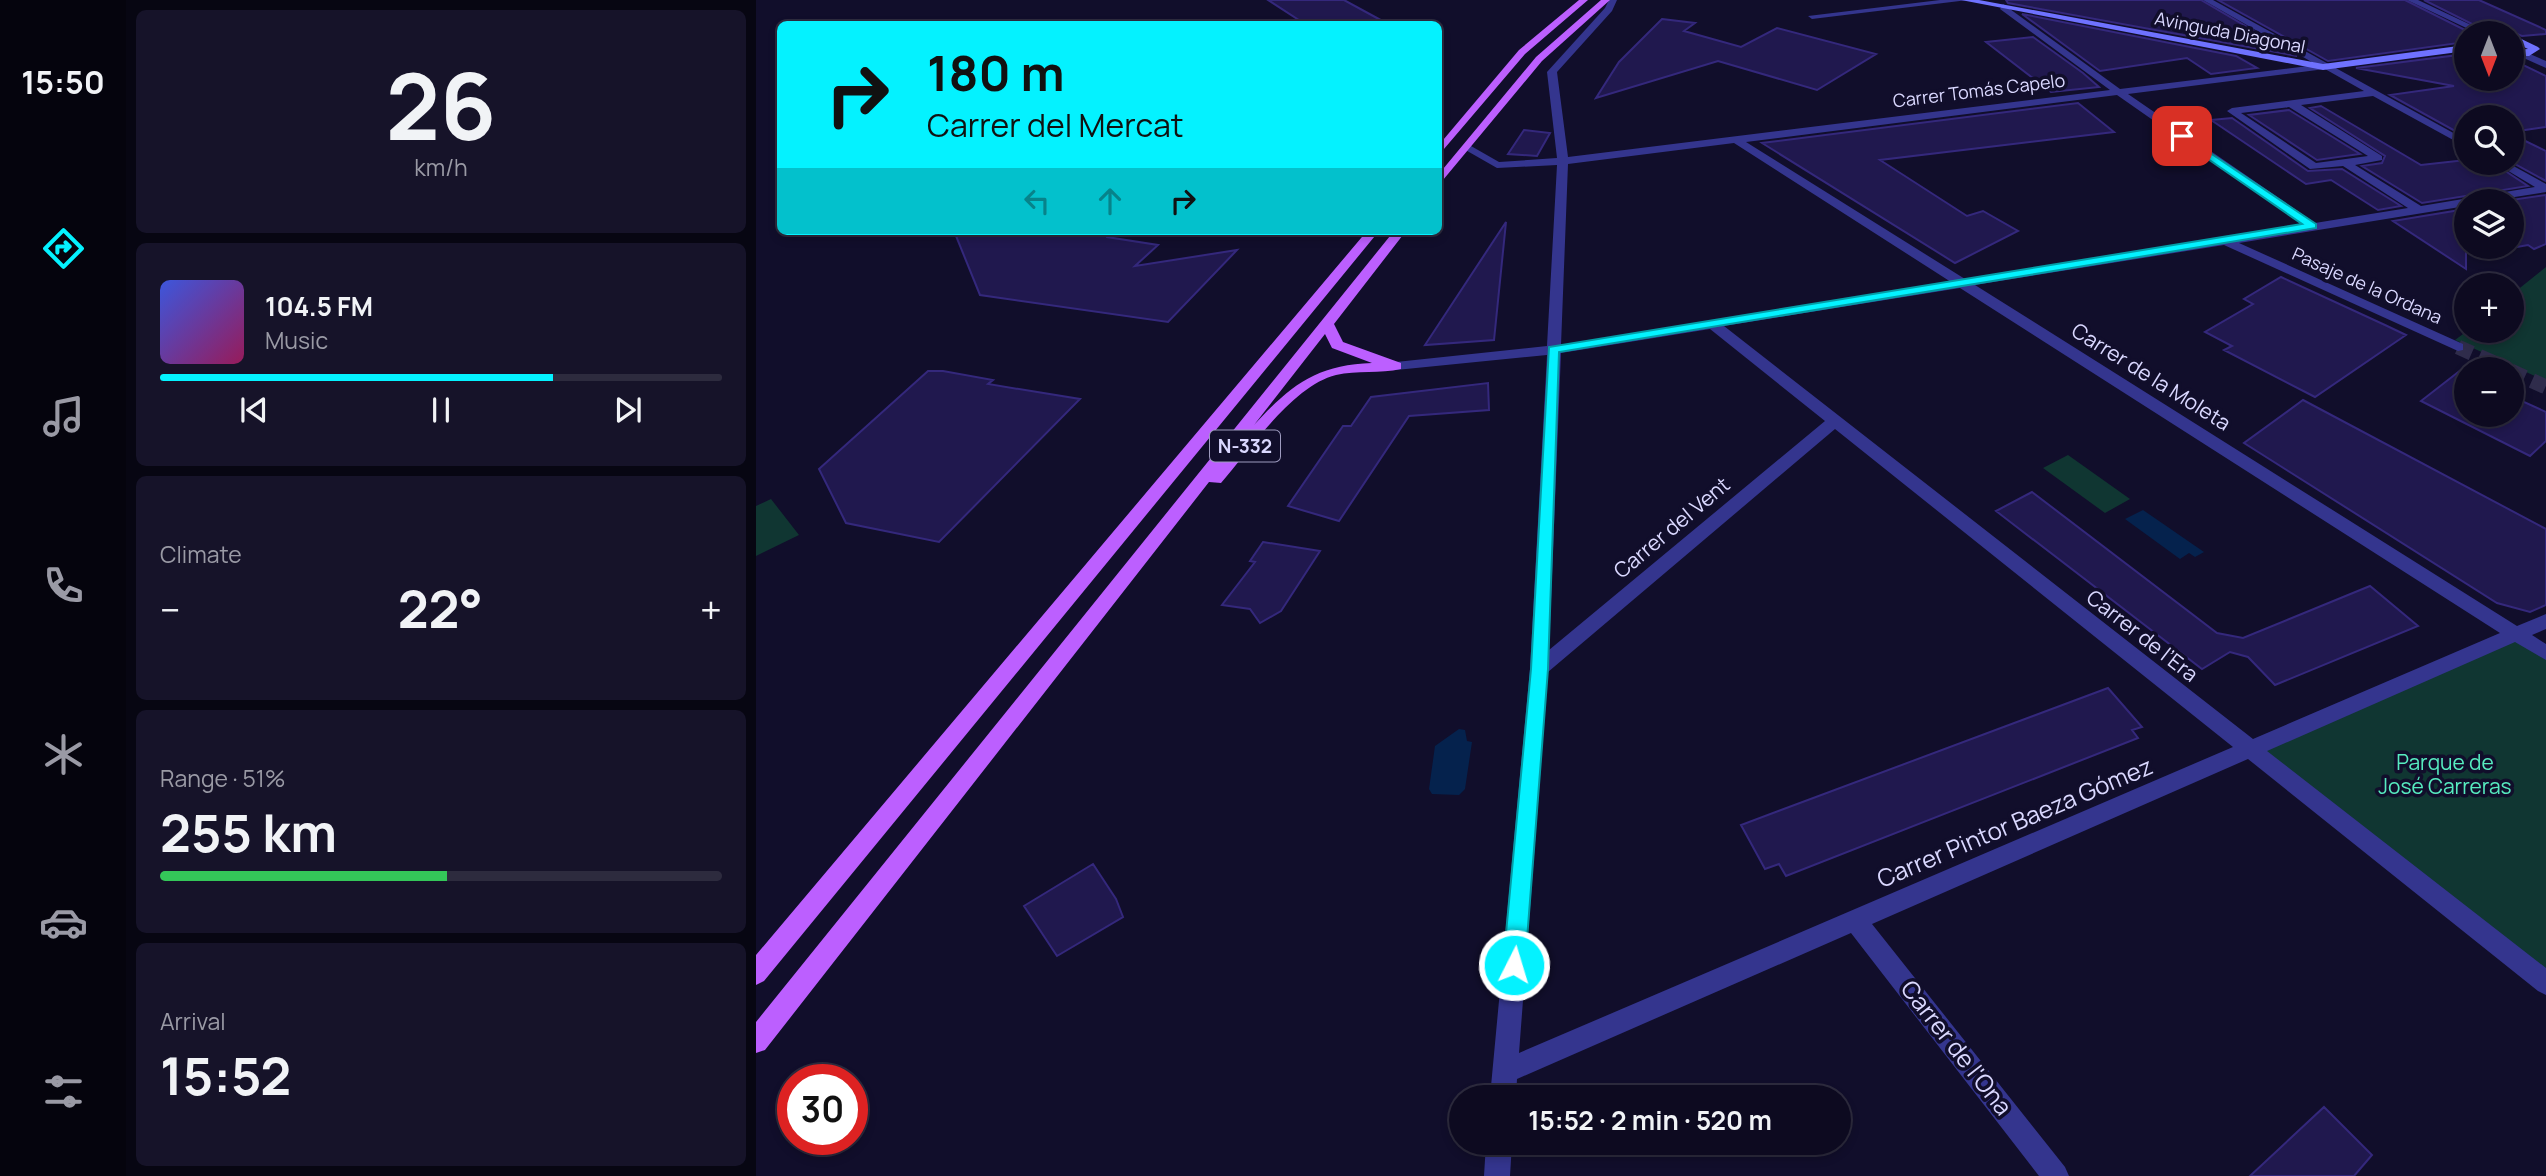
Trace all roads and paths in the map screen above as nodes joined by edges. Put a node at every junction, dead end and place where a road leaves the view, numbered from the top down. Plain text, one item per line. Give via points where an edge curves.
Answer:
1 (1584, 0) edge
2 (1606, 0) edge
3 (1613, 0) edge
4 (1965, 0) edge
5 (2207, 0) edge
6 (2411, 0) edge
7 (1995, 4) edge
8 (1812, 16) dead end
9 (2457, 21) edge
10 (2524, 41) edge
11 (2546, 41) edge
12 (2529, 43) junction
13 (2454, 50) edge
14 (2524, 51) edge
15 (2524, 56) edge
16 (2546, 65) edge
17 (2323, 67) junction
18 (2118, 92) junction
19 (2375, 93) junction
20 (2290, 103) junction
21 (2454, 137) edge
22 (1733, 138) junction
23 (1442, 148) edge
24 (1467, 148) junction
25 (1563, 161) junction
26 (2346, 163) junction
27 (2521, 175) edge
28 (1442, 178) edge
29 (2546, 189) edge
30 (2524, 192) edge
31 (2454, 203) edge
32 (2418, 209) junction
33 (2312, 226) junction
34 (1370, 235) edge
35 (1397, 235) edge
36 (2222, 240) junction
37 (1962, 282) junction
38 (1326, 322) junction
39 (1711, 323) junction
40 (2458, 347) tunnel mouth
41 (1553, 349) junction
42 (1396, 366) junction
43 (1835, 421) junction
44 (1123, 578) junction
45 (2546, 621) edge
46 (2516, 634) junction
47 (2546, 653) edge
48 (1539, 669) junction
49 (2249, 749) junction
50 (1855, 921) junction
51 (756, 973) edge
52 (2546, 983) edge
53 (756, 1041) edge
54 (1505, 1072) junction
55 (1504, 1085) edge
56 (1498, 1155) edge
57 (1497, 1176) edge
58 (2056, 1176) edge

1 - 23 main road via 1522,52
2 - 24 main road via 1539,59
3 - 25 street via 1552,72
4 - 7 street, Avinguda Diagonal
4 - 8 street
5 - 17 street
6 - 9 street
7 - 17 street, Avinguda Diagonal
7 - 18 street
10 - 12 street
11 - 12 street
12 - 14 street via 2535,49
13 - 17 street, Carrer Tomás Capelo
15 - 16 street
17 - 18 street, Carrer Tomás Capelo
17 - 19 street
18 - 22 street, Carrer Tomás Capelo
18 - 33 street
19 - 20 street
19 - 21 street
20 - 26 street via 2378,158
20 - 26 street via 2232,111 2314,167
22 - 25 street, Carrer Tomás Capelo
22 - 37 street, Carrer de la Moleta
24 - 25 street, Carrer Tomás Capelo via 1497,165
24 - 28 main road
25 - 41 street
26 - 32 street
27 - 29 street
29 - 30 street
31 - 32 street
32 - 33 street
33 - 36 street
34 - 51 main road
35 - 38 main road
36 - 37 street
36 - 40 street, Pasaje de la Ordana
37 - 39 street
37 - 46 street, Carrer de la Moleta
38 - 42 main road via 1337,345
38 - 44 main road
39 - 41 street
39 - 43 street, Carrer de l’Era
41 - 42 street
41 - 48 street
42 - 44 main road, N-332 via 1328,373 1313,379
43 - 48 street, Carrer del Vent
43 - 49 street, Carrer de l’Era
44 - 53 main road
45 - 46 street, Carrer Pintor Baeza Gómez
46 - 47 street, Carrer de la Moleta
46 - 49 street, Carrer Pintor Baeza Gómez
48 - 54 street
49 - 50 street, Carrer Pintor Baeza Gómez
49 - 52 street, Carrer de l’Era
50 - 54 street, Carrer Pintor Baeza Gómez
50 - 58 street, Carrer de l'Ona
54 - 55 street
56 - 57 street

